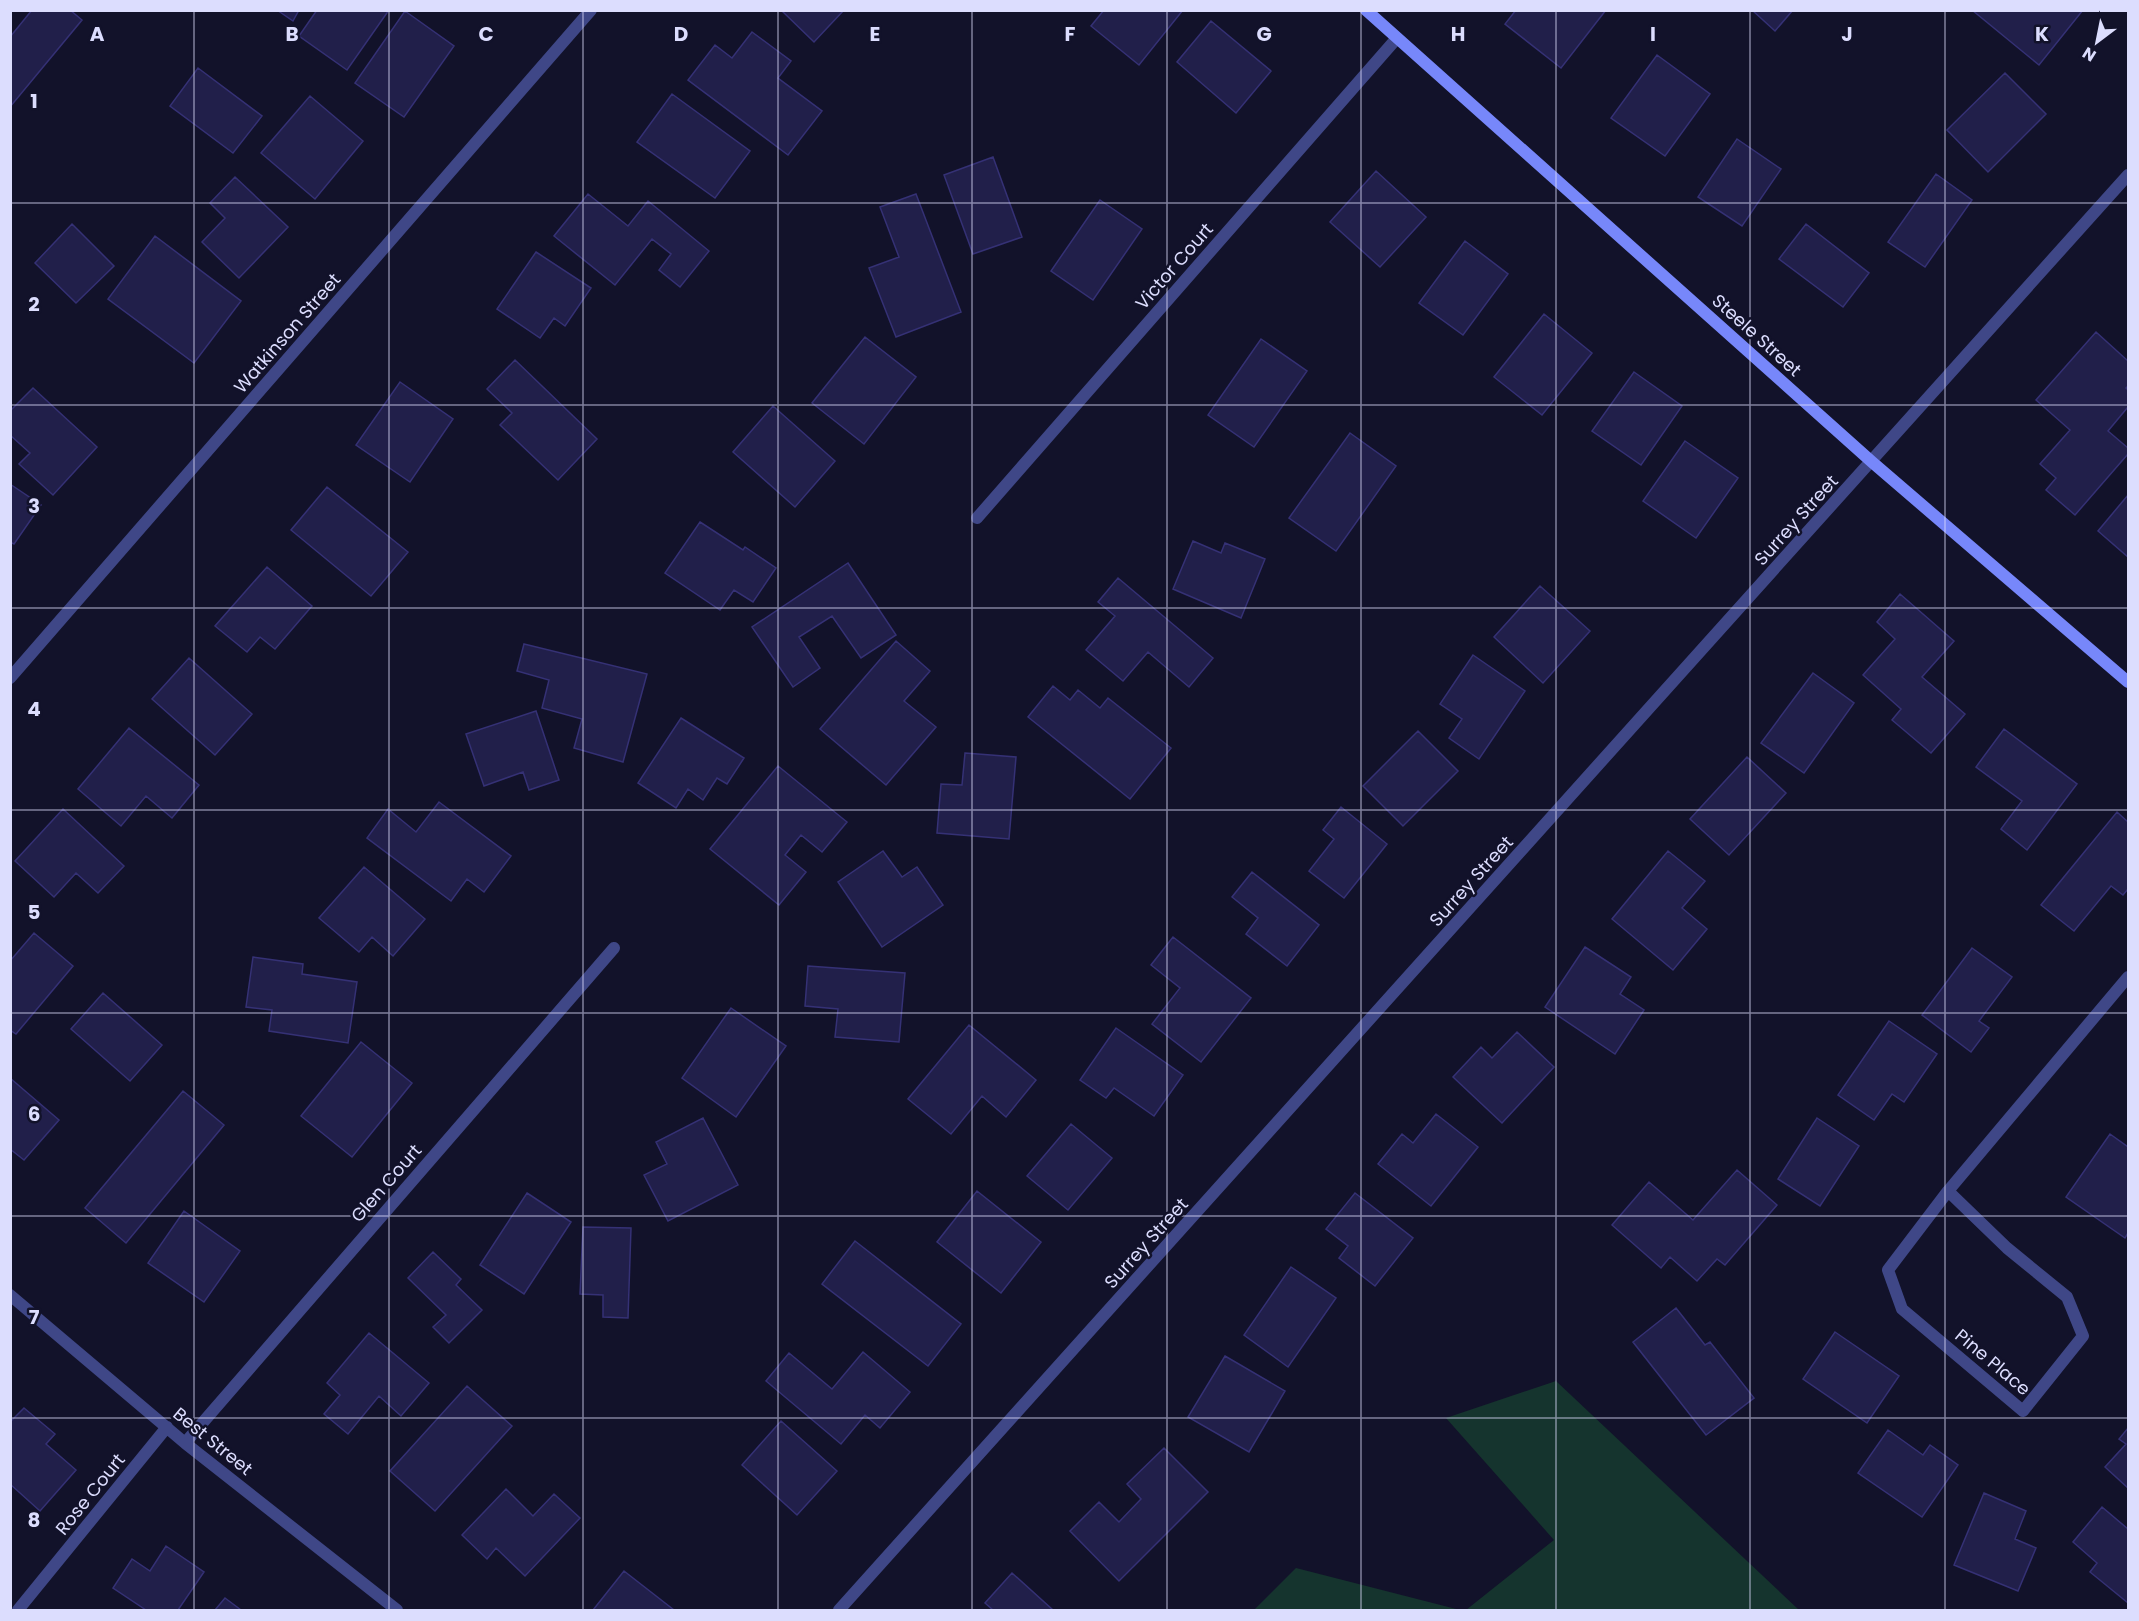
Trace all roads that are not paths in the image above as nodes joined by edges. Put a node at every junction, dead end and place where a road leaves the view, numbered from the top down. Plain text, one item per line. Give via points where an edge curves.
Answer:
1 (591, 10) edge
2 (1366, 10) edge
3 (1397, 38) junction
4 (2128, 175) edge
5 (1872, 462) junction
6 (977, 518) dead end
7 (10, 678) edge
8 (2128, 682) edge
9 (614, 948) dead end
10 (2128, 977) edge
11 (1948, 1191) junction
12 (10, 1295) edge
13 (167, 1427) junction
14 (184, 1443) junction
15 (18, 1611) edge
16 (397, 1611) edge
17 (839, 1611) edge

1 - 7 street, Watkinson Street
2 - 3 street, Steele Street
3 - 5 street, Steele Street
3 - 6 street, Victor Court
4 - 5 street, Surrey Street
5 - 8 street, Steele Street
5 - 17 street, Surrey Street
9 - 14 street, Glen Court
10 - 11 street, Pine Place
11 - 11 street, Pine Place via 2007,1248 2067,1297 2083,1336 2024,1411 1902,1309 1888,1270
12 - 13 street, Best Street
13 - 14 street, Best Street
13 - 15 street, Rose Court
14 - 16 street, Best Street

